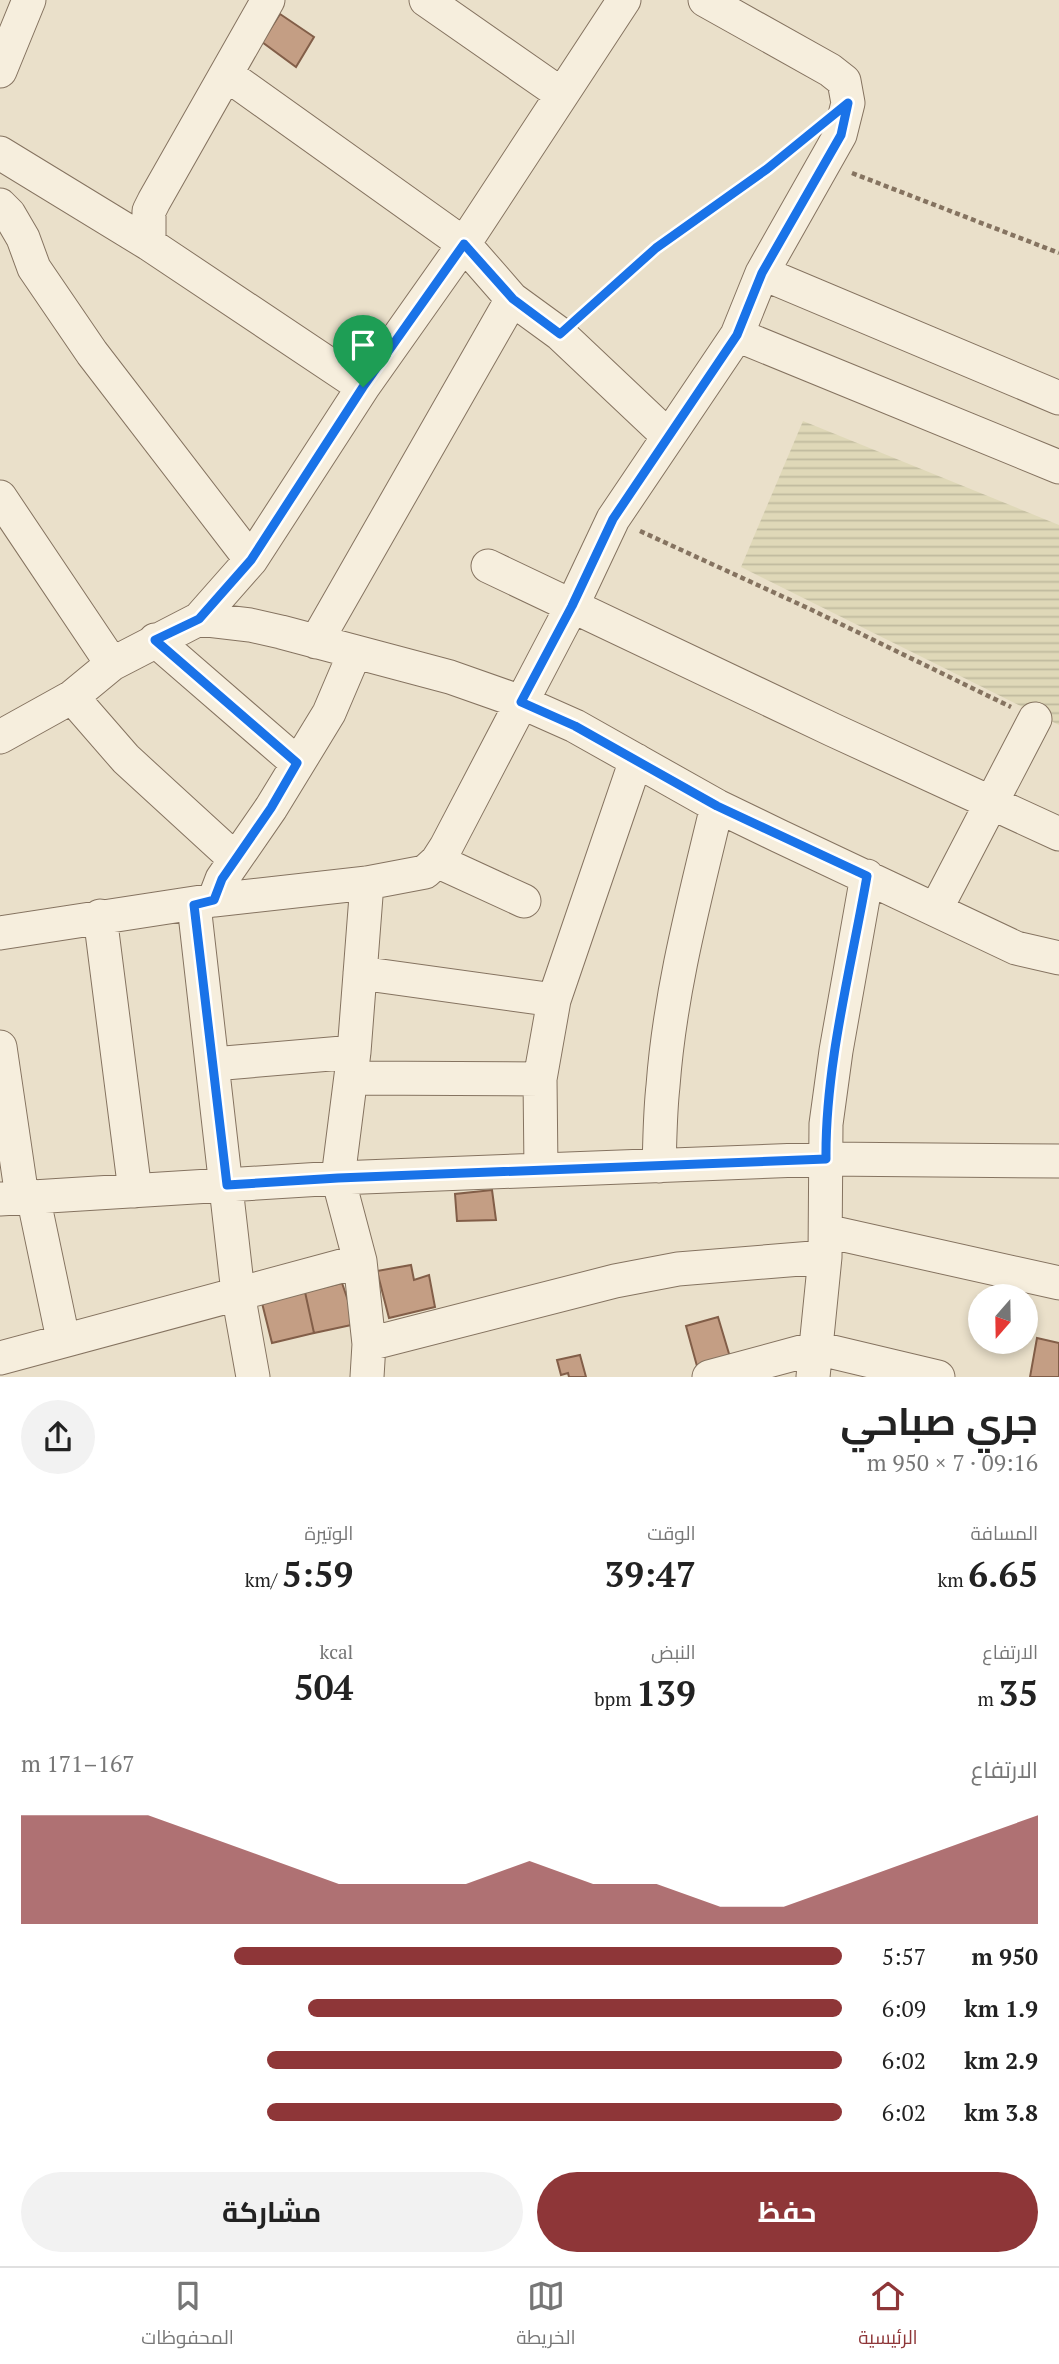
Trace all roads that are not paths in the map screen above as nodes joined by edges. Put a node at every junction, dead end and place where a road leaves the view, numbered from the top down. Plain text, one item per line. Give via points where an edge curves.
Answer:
1 (29, 0) edge
2 (268, 0) edge
3 (426, 0) edge
4 (624, 0) edge
5 (705, 0) edge
6 (0, 69) edge
7 (226, 74) junction
8 (561, 94) junction
9 (0, 153) edge
10 (0, 205) edge
11 (149, 244) junction
12 (464, 244) junction
13 (762, 273) junction
14 (513, 299) junction
15 (737, 335) junction
16 (363, 387) junction
17 (1059, 398) edge
18 (668, 436) junction
19 (1059, 467) edge
20 (0, 497) edge
21 (251, 560) junction
22 (488, 565) dead end
23 (572, 606) junction
24 (199, 619) junction
25 (155, 640) junction
26 (316, 642) junction
27 (355, 652) junction
28 (112, 664) junction
29 (72, 697) junction
30 (521, 702) junction
31 (1035, 719) road end
32 (0, 737) edge
33 (636, 760) junction
34 (297, 763) junction
35 (990, 804) junction
36 (717, 806) junction
37 (1059, 834) edge
38 (234, 858) junction
39 (437, 862) junction
40 (867, 876) junction
41 (367, 883) junction
42 (524, 901) dead end
43 (204, 902) junction
44 (936, 909) junction
45 (100, 916) junction
46 (0, 933) edge
47 (1059, 958) edge
48 (360, 973) junction
49 (554, 1000) junction
50 (0, 1047) edge
51 (213, 1064) junction
52 (352, 1065) junction
53 (540, 1079) junction
54 (826, 1159) junction
55 (1059, 1160) edge
56 (659, 1166) junction
57 (541, 1170) junction
58 (338, 1178) junction
59 (227, 1185) junction
60 (135, 1191) junction
61 (18, 1198) edge
62 (826, 1244) junction
63 (360, 1261) junction
64 (1059, 1283) edge
65 (238, 1293) junction
66 (63, 1339) junction
67 (369, 1344) junction
68 (0, 1358) edge
69 (815, 1363) edge
70 (253, 1377) edge
71 (367, 1377) edge
72 (709, 1377) edge
73 (938, 1377) edge

1 - 6 street
2 - 7 street
3 - 8 street
4 - 8 street
5 - 13 street via 844,81 848,103 841,135 816,149
7 - 11 street via 149,211
7 - 12 street
8 - 12 street
9 - 11 street
10 - 21 street via 23,238 34,268 92,353
11 - 16 street
12 - 14 street
12 - 16 street
13 - 15 street
13 - 17 street
14 - 18 street via 560,334
14 - 26 street
15 - 18 street
15 - 19 street
16 - 21 street
18 - 23 street via 613,519
20 - 28 street
21 - 24 street
22 - 23 street
23 - 30 street
23 - 35 street
24 - 25 street
24 - 26 street via 250,625
25 - 28 street
25 - 34 street
26 - 27 street
27 - 30 street
27 - 34 street via 329,713
28 - 29 street
29 - 32 street
29 - 38 street via 126,758
30 - 33 street
30 - 39 street
31 - 35 street
33 - 36 street
33 - 49 street
34 - 38 street
35 - 37 street
35 - 44 street
36 - 40 street
36 - 56 street via 674,1008 663,1084
38 - 43 street
39 - 41 street via 425,872
39 - 42 street
40 - 44 street
40 - 54 street via 834,1063
41 - 43 street
41 - 48 street
43 - 45 street
43 - 51 street
44 - 47 street via 1016,948
45 - 46 street
45 - 60 street
48 - 49 street
48 - 52 street
49 - 53 street
50 - 61 street
51 - 52 street
51 - 59 street
52 - 53 street
52 - 58 street
53 - 57 street
54 - 55 street
54 - 56 street
54 - 62 street
56 - 57 street
57 - 58 street
58 - 59 street
58 - 63 street
59 - 60 street
59 - 65 street
60 - 61 street
61 - 66 street
62 - 64 street
62 - 67 street via 653,1274
62 - 69 street
63 - 65 street
63 - 67 street
65 - 66 street
65 - 70 street
66 - 68 street
67 - 71 street
69 - 72 street
69 - 73 street

